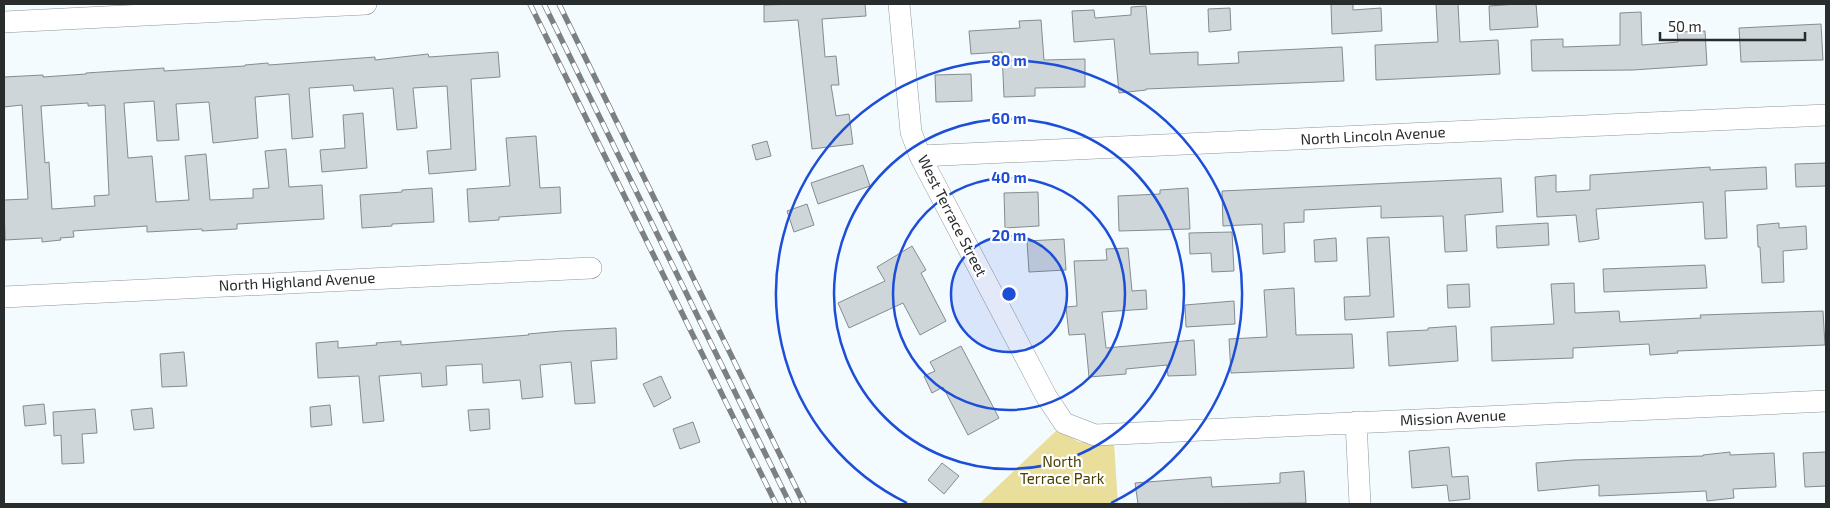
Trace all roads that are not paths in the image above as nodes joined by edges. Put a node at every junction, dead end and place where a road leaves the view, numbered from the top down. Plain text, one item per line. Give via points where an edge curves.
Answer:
1 (366, 4) edge
2 (899, 4) edge
3 (4, 22) edge
4 (1826, 115) edge
5 (920, 156) junction
6 (591, 268) dead end
7 (4, 297) edge
8 (1826, 400) edge
9 (1356, 422) junction
10 (1080, 430) joint
11 (1360, 504) edge

1 - 3 street
2 - 5 street, West Terrace Street via 909,124
4 - 5 street, North Lincoln Avenue
5 - 10 street, West Terrace Street via 1046,396 1064,423
6 - 7 street, North Highland Avenue
8 - 9 street, Mission Avenue
9 - 10 street, Mission Avenue via 1095,435
9 - 11 street

